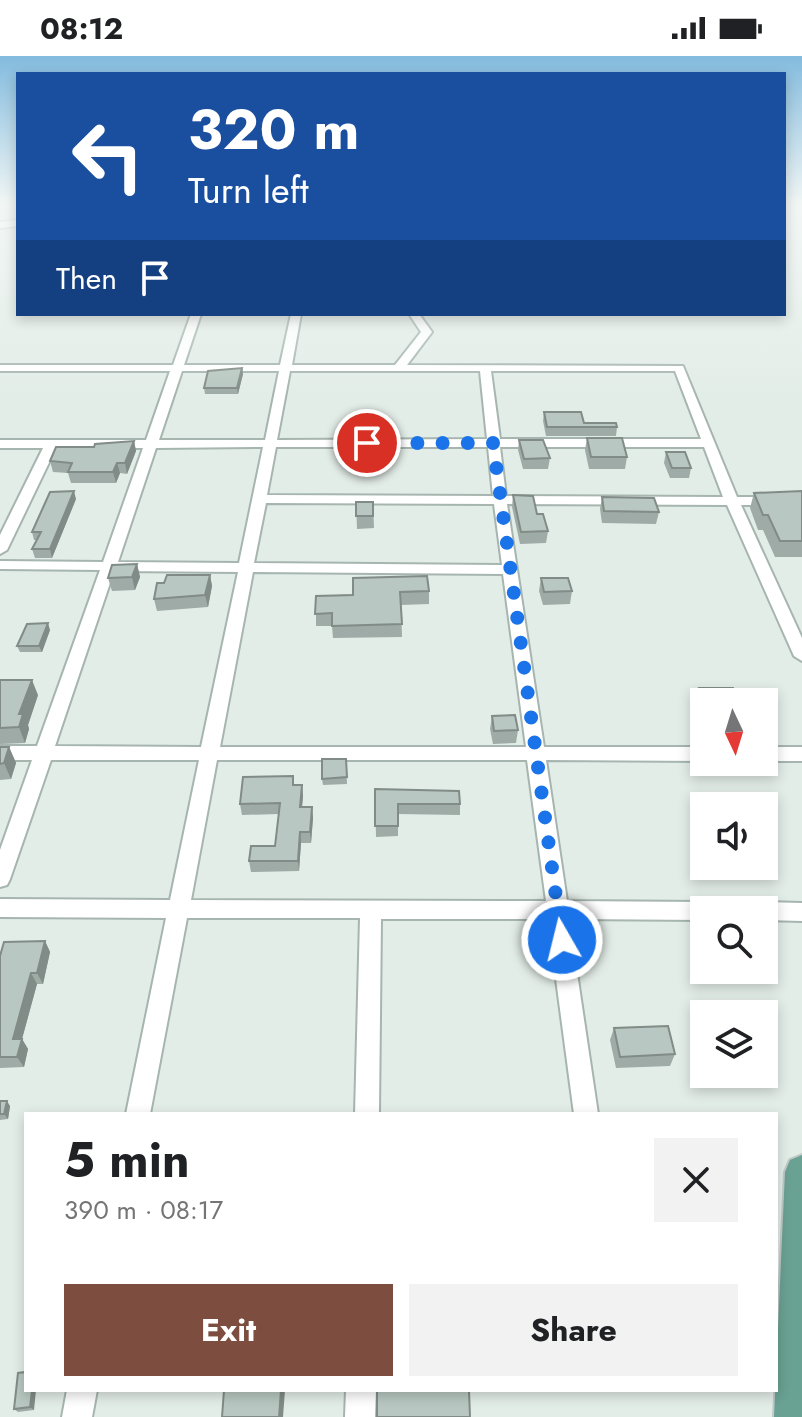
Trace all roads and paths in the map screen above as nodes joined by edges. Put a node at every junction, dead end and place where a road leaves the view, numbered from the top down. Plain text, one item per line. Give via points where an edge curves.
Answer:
1 (195, 316) edge
2 (296, 316) edge
3 (415, 316) edge
4 (288, 366) junction
5 (400, 366) junction
6 (178, 367) junction
7 (485, 367) junction
8 (0, 368) edge
9 (151, 443) junction
10 (272, 443) junction
11 (493, 443) junction
12 (709, 443) junction
13 (0, 444) edge
14 (51, 444) junction
15 (261, 499) junction
16 (500, 500) junction
17 (732, 501) junction
18 (802, 501) edge
19 (0, 550) edge
20 (109, 564) junction
21 (0, 565) edge
22 (247, 566) junction
23 (510, 570) junction
24 (802, 656) edge
25 (536, 752) junction
26 (0, 753) edge
27 (44, 753) junction
28 (210, 753) junction
29 (690, 754) edge
30 (778, 754) edge
31 (802, 754) edge
32 (0, 879) edge
33 (0, 908) edge
34 (179, 908) junction
35 (371, 909) junction
36 (558, 910) junction
37 (690, 911) edge
38 (778, 911) edge
39 (802, 912) edge
40 (138, 1112) edge
41 (367, 1112) edge
42 (586, 1112) edge
43 (802, 1172) edge
44 (792, 1289) edge
45 (82, 1392) edge
46 (361, 1392) edge
47 (77, 1417) edge
48 (360, 1417) edge
49 (794, 1417) edge

1 - 6 street
2 - 4 street
3 - 5 street via 427,332
4 - 5 street
4 - 6 street
4 - 10 street
5 - 7 street
6 - 8 street
6 - 9 street
7 - 11 street
7 - 12 street via 679,368
9 - 10 street
9 - 14 street
9 - 20 street
10 - 11 street
10 - 15 street
11 - 12 street
11 - 16 street
12 - 17 street
13 - 14 street
14 - 19 street
15 - 16 street
15 - 22 street
16 - 17 street
16 - 23 street
17 - 18 street
17 - 24 street
20 - 21 street
20 - 22 street
20 - 27 street
22 - 23 street
22 - 28 street
23 - 25 street
25 - 28 street
25 - 29 street
25 - 36 street
26 - 27 street
27 - 28 street
27 - 32 street
28 - 34 street
30 - 31 street
33 - 34 street
34 - 35 street
34 - 40 street
35 - 36 street
35 - 41 street
36 - 37 street
36 - 42 street
38 - 39 street
43 - 44 main road
44 - 49 main road
45 - 47 street
46 - 48 street

